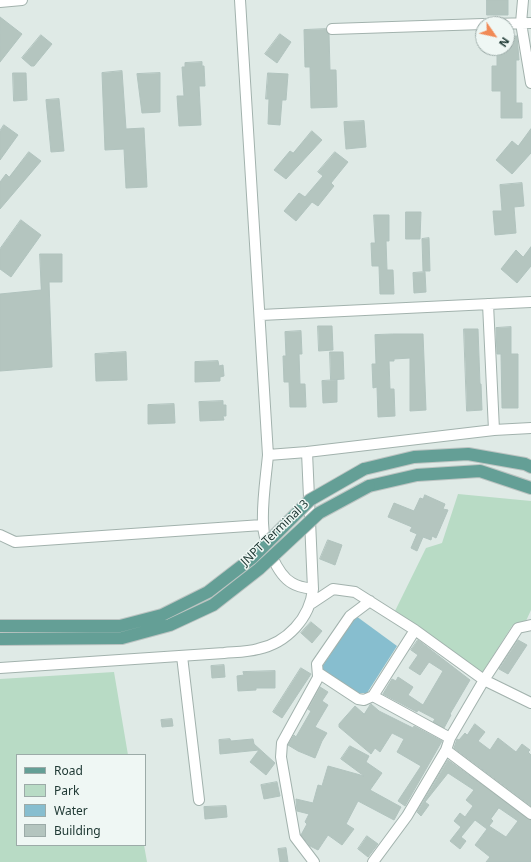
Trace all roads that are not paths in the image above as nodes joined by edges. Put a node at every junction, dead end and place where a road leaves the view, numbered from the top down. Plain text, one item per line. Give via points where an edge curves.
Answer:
1 (22, 0) edge
2 (240, 0) edge
3 (522, 0) edge
4 (0, 2) edge
5 (515, 23) edge
6 (526, 23) edge
7 (475, 24) edge
8 (332, 29) dead end
9 (531, 83) edge
10 (531, 302) edge
11 (488, 304) junction
12 (261, 315) junction
13 (531, 428) edge
14 (494, 430) junction
15 (307, 452) junction
16 (268, 455) junction
17 (531, 467) edge
18 (531, 488) edge
19 (262, 524) junction
20 (0, 535) edge
21 (313, 589) junction
22 (370, 601) junction
23 (312, 603) junction
24 (531, 625) edge
25 (0, 626) edge
26 (415, 630) junction
27 (0, 639) edge
28 (182, 656) junction
29 (0, 668) edge
30 (318, 676) junction
31 (484, 680) junction
32 (373, 696) junction
33 (531, 703) edge
34 (450, 738) junction
35 (446, 750) junction
36 (199, 800) dead end
37 (531, 814) edge
38 (314, 862) edge
39 (373, 862) edge

1 - 4 street
2 - 12 street
3 - 6 street
5 - 6 street
6 - 9 street
7 - 8 street
10 - 11 street
11 - 12 street
11 - 14 street
12 - 16 street
13 - 14 street
14 - 15 street
15 - 16 street
15 - 21 street
16 - 19 street
17 - 25 main road, JNPT Terminal 3, bridge via 468,454 414,457 364,469 310,500 252,558 208,592 162,615 120,626
18 - 27 main road, JNPT Terminal 3, bridge via 480,471 417,475 369,486 318,513 260,569 213,605 170,625 122,638
19 - 20 street via 15,542
19 - 21 street via 274,560 285,578 299,586
21 - 23 street
22 - 23 street via 355,592 333,589
22 - 26 street
22 - 30 street via 350,616 317,664
23 - 28 street via 292,632 258,650
24 - 31 street via 518,628
26 - 31 street
26 - 32 street
28 - 29 street
28 - 36 street
30 - 32 street via 320,674 358,699 364,700
30 - 38 street via 282,743 279,758 295,837
31 - 33 street
31 - 34 street
32 - 34 street
34 - 35 street
35 - 37 street
35 - 39 street via 407,816

